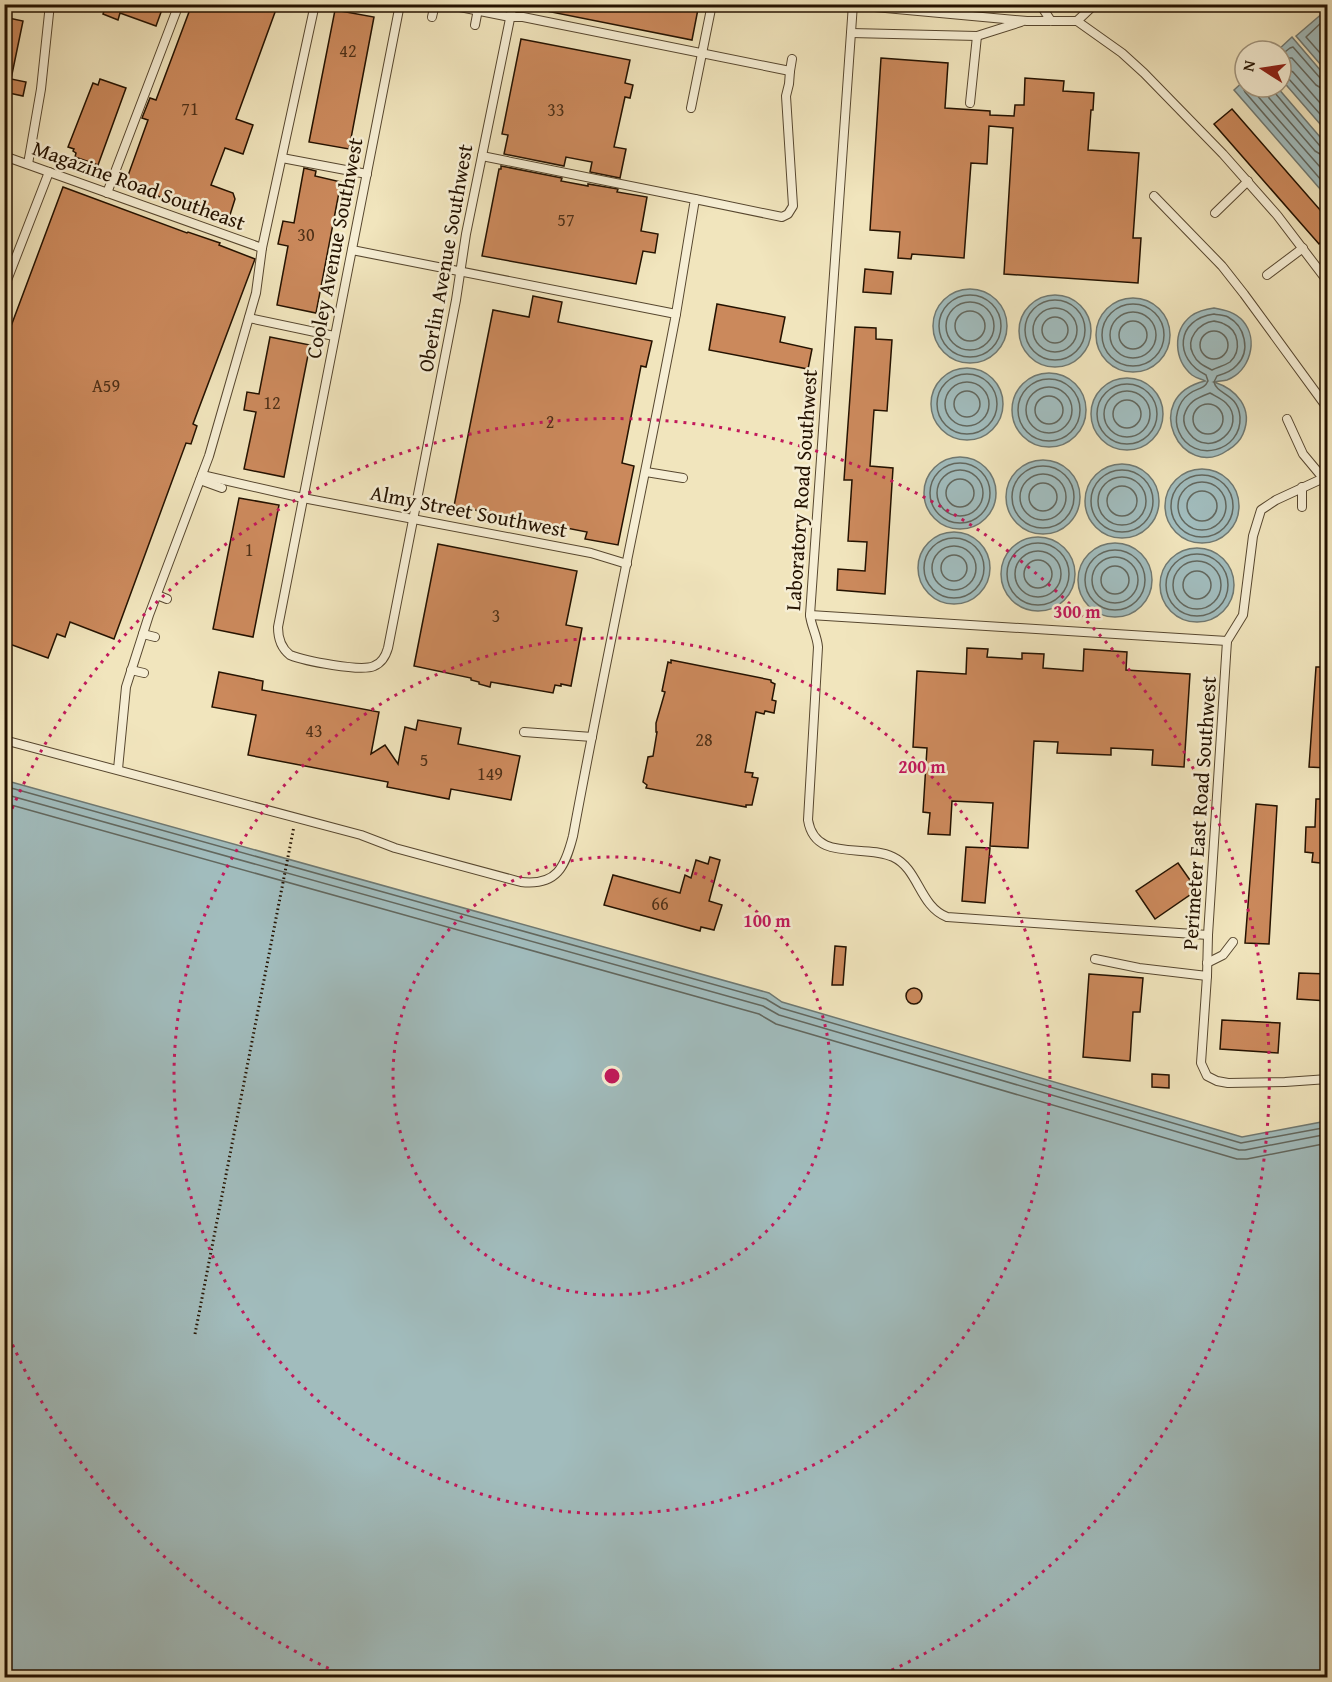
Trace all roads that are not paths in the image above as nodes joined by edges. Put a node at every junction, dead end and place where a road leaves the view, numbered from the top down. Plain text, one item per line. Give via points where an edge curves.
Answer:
1 (50, 4) edge
2 (179, 4) edge
3 (315, 4) edge
4 (400, 4) edge
5 (435, 4) edge
6 (445, 4) edge
7 (513, 4) edge
8 (712, 4) edge
9 (1040, 4) edge
10 (1095, 4) edge
11 (853, 5) edge
12 (478, 8) edge
13 (432, 17) dead end
14 (510, 17) junction
15 (1027, 21) junction
16 (1051, 21) junction
17 (1077, 21) junction
18 (475, 25) dead end
19 (851, 33) junction
20 (977, 36) junction
21 (702, 53) junction
22 (792, 59) dead end
23 (790, 71) junction
24 (970, 103) dead end
25 (691, 108) dead end
26 (4, 156) edge
27 (482, 156) junction
28 (282, 158) junction
29 (28, 164) junction
30 (49, 172) junction
31 (367, 174) junction
32 (1248, 181) junction
33 (107, 193) junction
34 (1154, 196) dead end
35 (695, 199) junction
36 (1215, 213) dead end
37 (262, 248) junction
38 (1303, 248) junction
39 (352, 250) junction
40 (460, 271) junction
41 (1267, 275) dead end
42 (1328, 282) edge
43 (4, 288) edge
44 (676, 314) junction
45 (249, 318) junction
46 (334, 336) junction
47 (1328, 409) edge
48 (1287, 419) dead end
49 (646, 472) junction
50 (1325, 477) edge
51 (201, 478) junction
52 (683, 478) dead end
53 (1302, 487) junction
54 (222, 488) dead end
55 (303, 498) junction
56 (1302, 507) dead end
57 (413, 518) junction
58 (627, 564) junction
59 (157, 595) junction
60 (167, 599) dead end
61 (810, 615) junction
62 (143, 634) junction
63 (155, 637) dead end
64 (1227, 641) junction
65 (131, 670) junction
66 (144, 673) dead end
67 (524, 732) dead end
68 (592, 737) junction
69 (4, 740) edge
70 (118, 769) junction
71 (1208, 935) junction
72 (1233, 942) dead end
73 (1095, 959) dead end
74 (1207, 963) junction
75 (1208, 976) junction
76 (1328, 1079) edge

1 - 29 lane
2 - 33 lane
3 - 28 lane
4 - 31 lane, Cooley Avenue Southwest
5 - 13 lane
6 - 12 lane
7 - 14 lane, Oberlin Avenue Southwest
8 - 21 lane
9 - 16 lane
10 - 17 lane
11 - 15 lane
11 - 19 lane, Laboratory Road Southwest
12 - 14 lane
12 - 18 lane
14 - 21 lane
14 - 27 lane, Oberlin Avenue Southwest
15 - 16 lane
15 - 20 lane
16 - 17 lane
17 - 32 lane via 1144,73
19 - 20 lane
19 - 61 lane, Laboratory Road Southwest
20 - 24 lane
21 - 23 lane
21 - 25 lane
22 - 23 lane
23 - 35 lane via 786,96 793,207 788,214 782,217
26 - 29 lane, Magazine Road Southeast
27 - 35 lane
27 - 40 lane, Oberlin Avenue Southwest
28 - 31 lane
28 - 37 lane
29 - 30 lane, Magazine Road Southeast
30 - 33 lane, Magazine Road Southeast
30 - 43 lane
31 - 39 lane, Cooley Avenue Southwest
32 - 36 lane
32 - 38 lane
33 - 37 lane, Magazine Road Southeast
34 - 47 lane via 1235,282
35 - 44 lane
37 - 45 lane
38 - 41 lane
38 - 42 lane
39 - 40 lane
39 - 46 lane, Cooley Avenue Southwest
40 - 44 lane
40 - 57 lane, Oberlin Avenue Southwest
44 - 49 lane
45 - 46 lane
45 - 51 lane
46 - 55 lane, Cooley Avenue Southwest
48 - 50 lane via 1304,454
49 - 52 lane
49 - 58 lane
50 - 53 lane, Perimeter East Road Southwest
51 - 54 lane
51 - 55 lane, Almy Street Southwest
51 - 59 lane
53 - 56 lane
53 - 64 lane, Perimeter East Road Southwest via 1261,510 1253,536 1243,615
55 - 57 lane, Almy Street Southwest
55 - 57 lane, Oberlin Avenue Southwest via 278,636 283,650 290,655 357,669 373,667 386,654
57 - 58 lane, Almy Street Southwest via 591,553
58 - 68 lane
59 - 60 lane
59 - 62 lane
61 - 64 lane
61 - 71 lane, Laboratory Road Southwest via 818,647 808,820 817,840 826,846 895,857 932,907 947,917
62 - 63 lane
62 - 65 lane
64 - 71 lane, Perimeter East Road Southwest
65 - 66 lane
65 - 70 lane
67 - 68 lane
68 - 70 lane via 586,784 568,858 553,877 532,884
69 - 70 lane
71 - 74 lane, Perimeter East Road Southwest
72 - 74 lane via 1223,955
73 - 75 lane
74 - 75 lane, Perimeter East Road Southwest
75 - 76 lane, Perimeter East Road Southwest via 1202,1062 1208,1076 1228,1083

